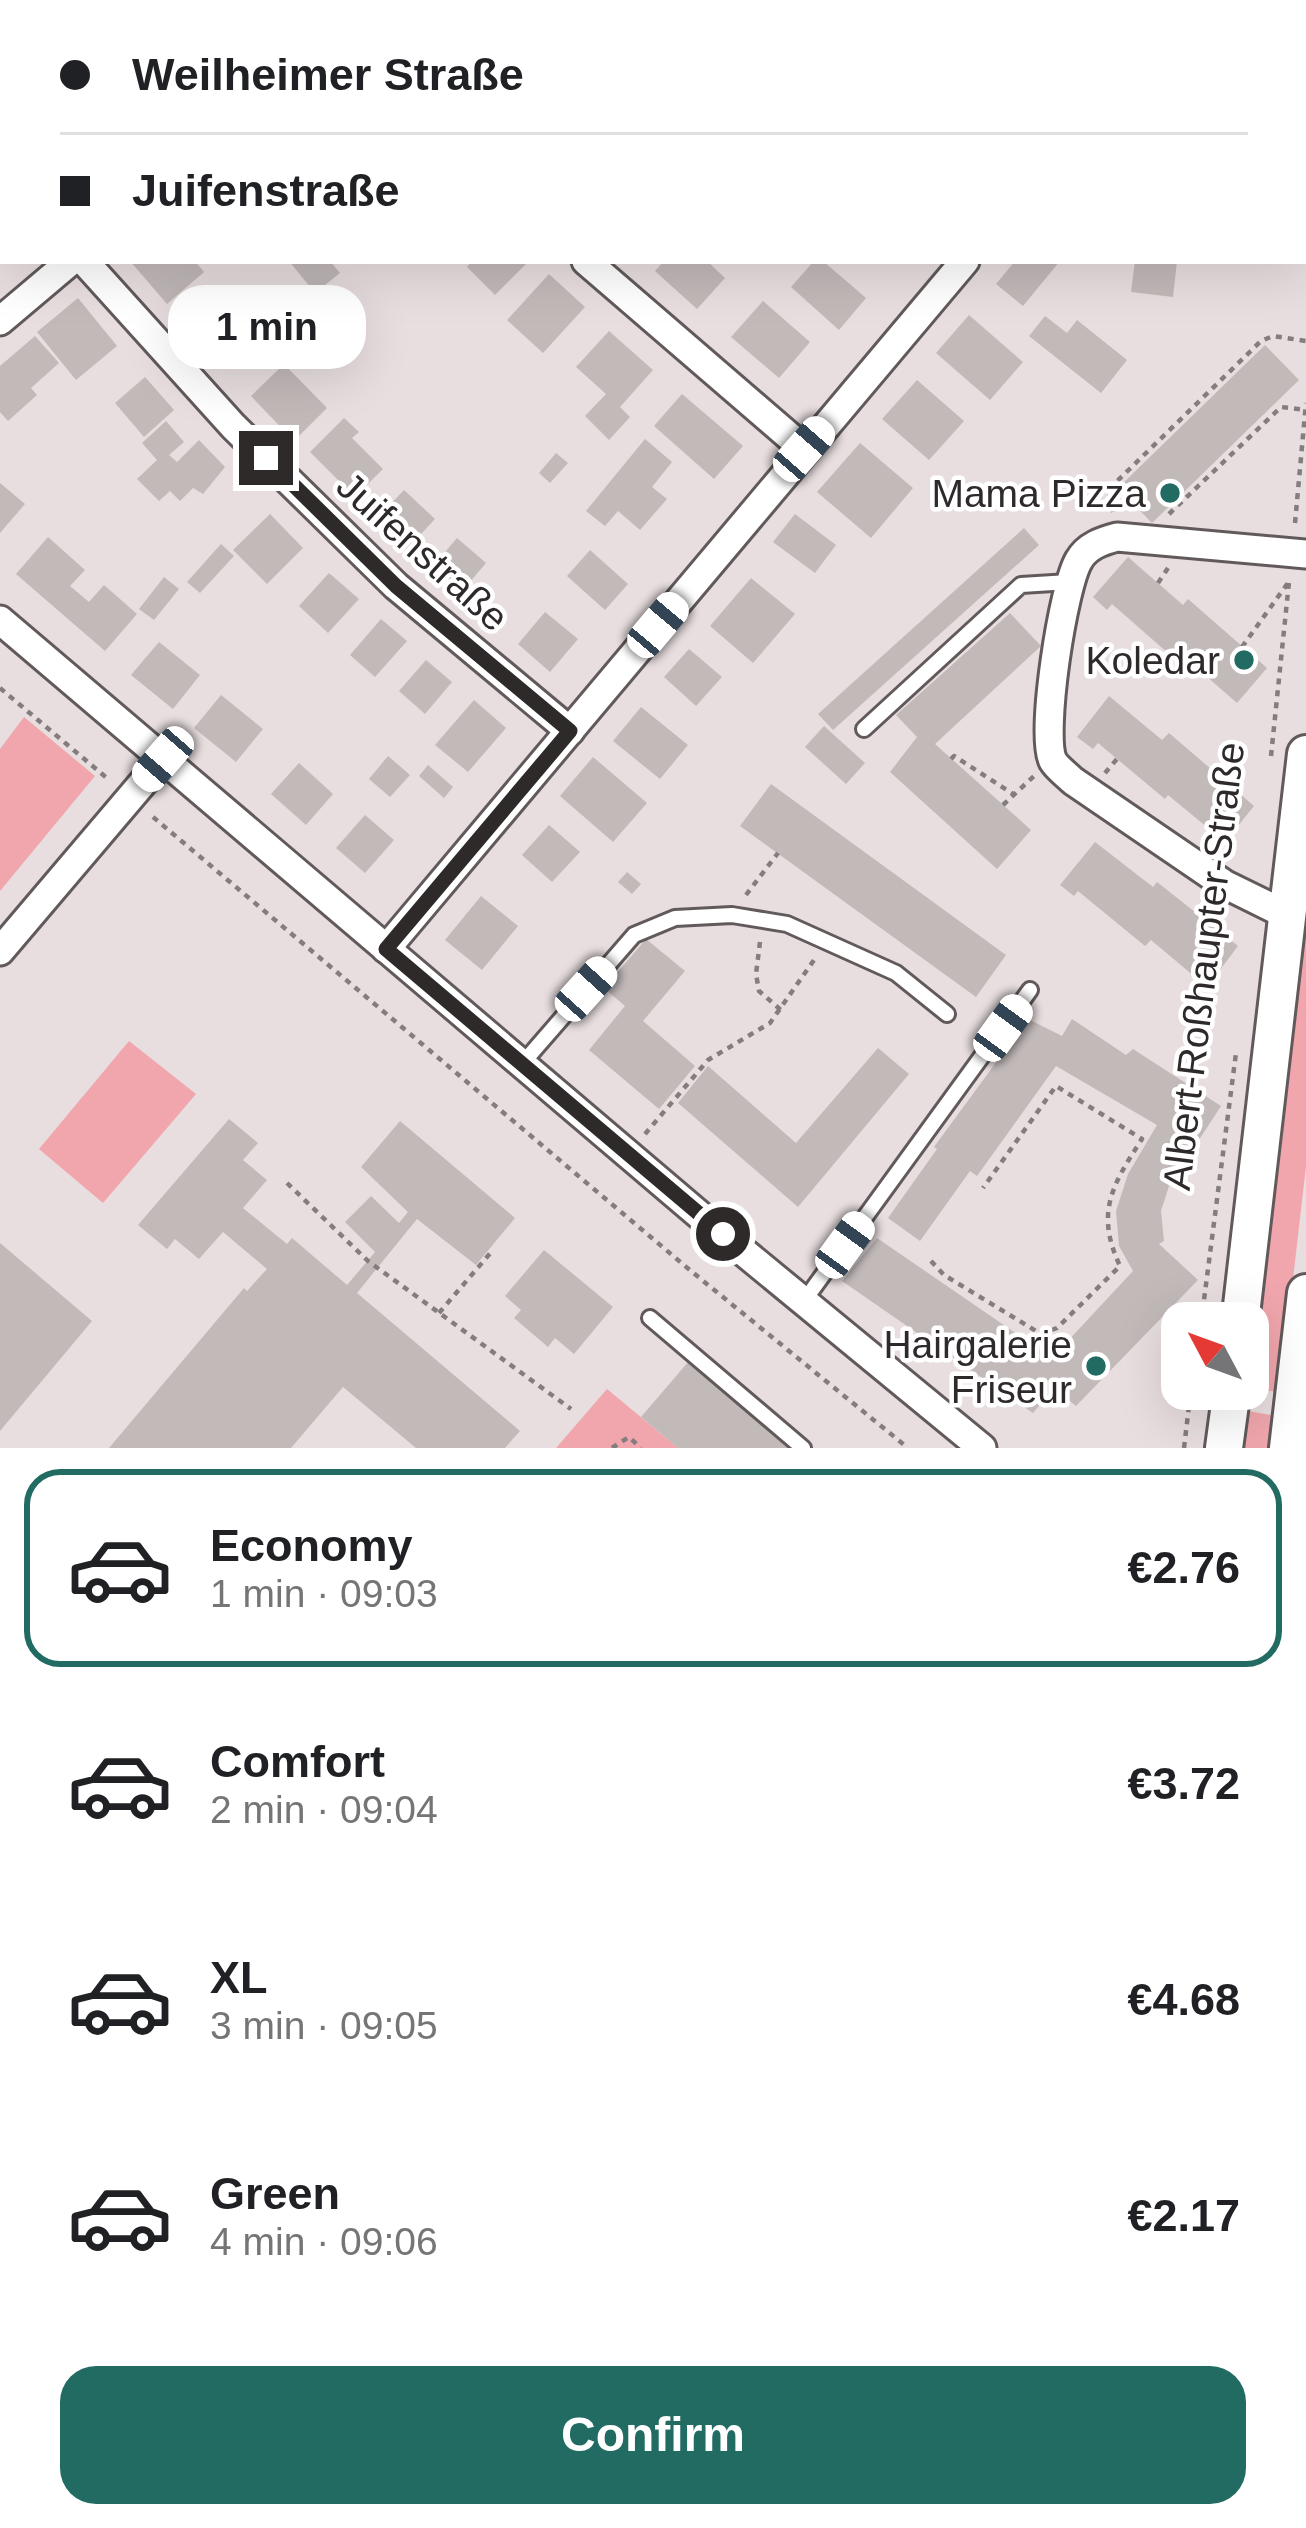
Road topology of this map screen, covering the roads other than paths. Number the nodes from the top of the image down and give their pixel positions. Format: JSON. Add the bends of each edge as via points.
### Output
{"nodes":[{"id":1,"x":67,"y":264,"type":"edge"},
{"id":2,"x":88,"y":264,"type":"edge"},
{"id":3,"x":589,"y":264,"type":"edge"},
{"id":4,"x":962,"y":264,"type":"edge"},
{"id":5,"x":0,"y":321,"type":"edge"},
{"id":6,"x":804,"y":449,"type":"junction"},
{"id":7,"x":1299,"y":553,"type":"edge"},
{"id":8,"x":1069,"y":582,"type":"junction"},
{"id":9,"x":0,"y":620,"type":"edge"},
{"id":10,"x":864,"y":729,"type":"dead end"},
{"id":11,"x":570,"y":731,"type":"junction"},
{"id":12,"x":1306,"y":754,"type":"edge"},
{"id":13,"x":163,"y":759,"type":"junction"},
{"id":14,"x":1287,"y":915,"type":"junction"},
{"id":15,"x":386,"y":949,"type":"junction"},
{"id":16,"x":0,"y":951,"type":"edge"},
{"id":17,"x":1030,"y":990,"type":"dead end"},
{"id":18,"x":947,"y":1014,"type":"dead end"},
{"id":19,"x":522,"y":1064,"type":"junction"},
{"id":20,"x":1306,"y":1293,"type":"edge"},
{"id":21,"x":804,"y":1301,"type":"junction"},
{"id":22,"x":1242,"y":1302,"type":"edge"},
{"id":23,"x":650,"y":1318,"type":"dead end"},
{"id":24,"x":1229,"y":1410,"type":"edge"},
{"id":25,"x":803,"y":1448,"type":"edge"},
{"id":26,"x":982,"y":1448,"type":"edge"},
{"id":27,"x":1224,"y":1448,"type":"edge"},
{"id":28,"x":1288,"y":1448,"type":"edge"}],
"edges":[{"from":1,"to":5,"type":"street"},
{"from":2,"to":11,"type":"street","name":"Juifenstraße","via":[[233,426],[396,586]]},
{"from":3,"to":6,"type":"street"},
{"from":4,"to":6,"type":"street"},
{"from":6,"to":11,"type":"street"},
{"from":7,"to":8,"type":"street","via":[[1098,542]]},
{"from":8,"to":10,"type":"lane","via":[[1022,585]]},
{"from":8,"to":14,"type":"street","via":[[1048,736],[1053,762],[1224,884]]},
{"from":9,"to":13,"type":"street"},
{"from":11,"to":15,"type":"street"},
{"from":12,"to":14,"type":"main road","name":"Albert-Roßhaupter-Straße"},
{"from":13,"to":15,"type":"street"},
{"from":13,"to":16,"type":"street"},
{"from":14,"to":22,"type":"main road","name":"Albert-Roßhaupter-Straße"},
{"from":15,"to":19,"type":"street"},
{"from":17,"to":21,"type":"lane"},
{"from":18,"to":19,"type":"lane","via":[[896,973],[787,924],[732,915],[675,918],[634,934]]},
{"from":19,"to":21,"type":"street"},
{"from":20,"to":28,"type":"main road"},
{"from":21,"to":26,"type":"street"},
{"from":23,"to":25,"type":"lane"},
{"from":24,"to":27,"type":"main road"}]}
